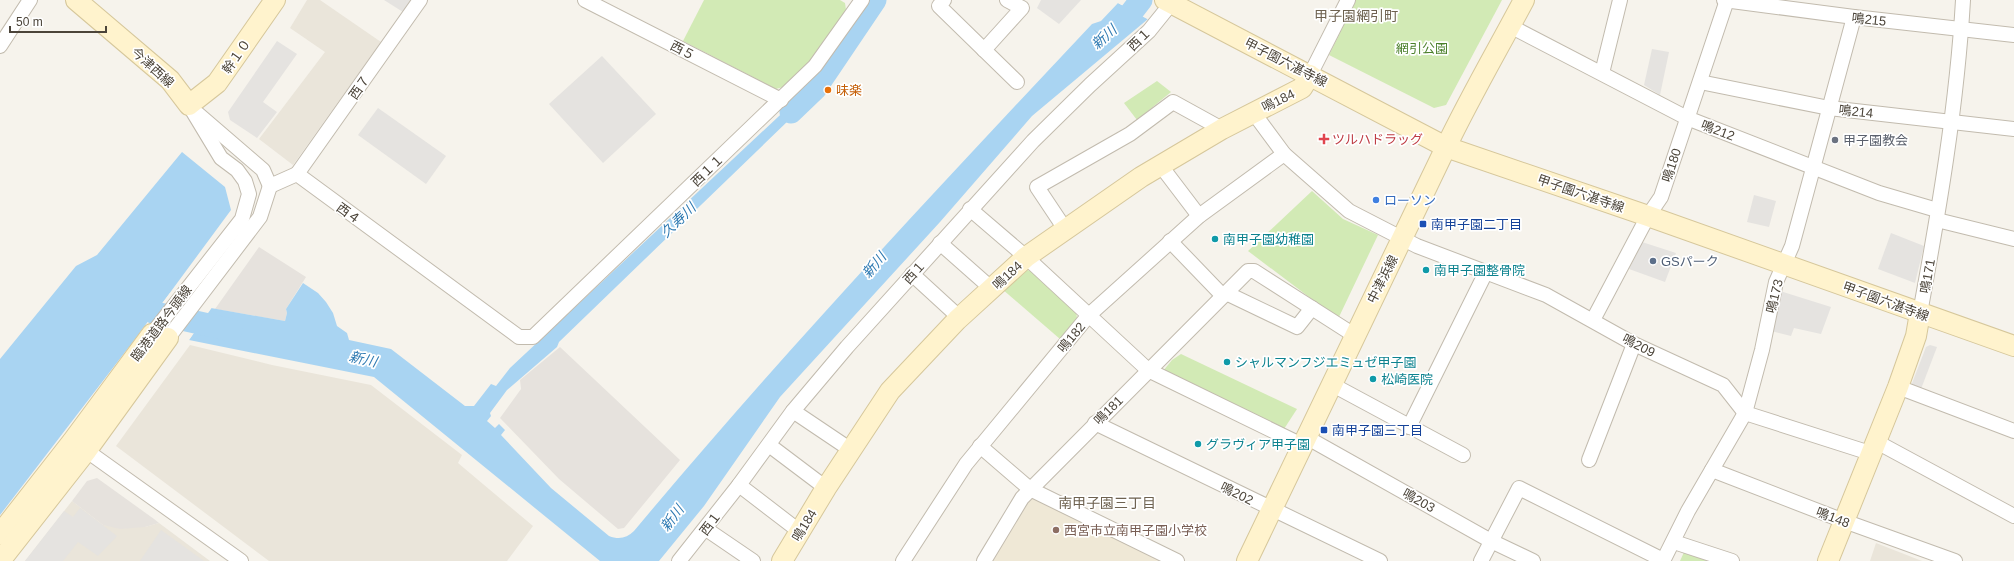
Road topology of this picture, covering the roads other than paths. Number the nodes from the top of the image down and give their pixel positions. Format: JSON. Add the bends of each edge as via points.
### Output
{"nodes":[{"id":1,"x":30,"y":0,"type":"edge"},
{"id":2,"x":76,"y":0,"type":"edge"},
{"id":3,"x":275,"y":0,"type":"edge"},
{"id":4,"x":420,"y":0,"type":"edge"},
{"id":5,"x":585,"y":0,"type":"edge"},
{"id":6,"x":944,"y":0,"type":"edge"},
{"id":7,"x":1007,"y":0,"type":"edge"},
{"id":8,"x":1348,"y":0,"type":"edge"},
{"id":9,"x":1524,"y":0,"type":"edge"},
{"id":10,"x":1620,"y":0,"type":"edge"},
{"id":11,"x":1726,"y":0,"type":"edge"},
{"id":12,"x":1963,"y":0,"type":"edge"},
{"id":13,"x":860,"y":1,"type":"edge"},
{"id":14,"x":1171,"y":1,"type":"edge"},
{"id":15,"x":1854,"y":17,"type":"junction"},
{"id":16,"x":1510,"y":26,"type":"junction"},
{"id":17,"x":1961,"y":29,"type":"junction"},
{"id":18,"x":2014,"y":35,"type":"edge"},
{"id":19,"x":0,"y":46,"type":"edge"},
{"id":20,"x":984,"y":50,"type":"junction"},
{"id":21,"x":1602,"y":73,"type":"junction"},
{"id":22,"x":1310,"y":75,"type":"junction"},
{"id":23,"x":1017,"y":82,"type":"dead end"},
{"id":24,"x":1700,"y":82,"type":"junction"},
{"id":25,"x":781,"y":100,"type":"junction"},
{"id":26,"x":189,"y":105,"type":"junction"},
{"id":27,"x":1829,"y":108,"type":"junction"},
{"id":28,"x":1253,"y":112,"type":"junction"},
{"id":29,"x":1687,"y":118,"type":"junction"},
{"id":30,"x":1951,"y":122,"type":"junction"},
{"id":31,"x":1222,"y":129,"type":"junction"},
{"id":32,"x":2014,"y":130,"type":"edge"},
{"id":33,"x":1446,"y":147,"type":"junction"},
{"id":34,"x":1284,"y":154,"type":"junction"},
{"id":35,"x":1161,"y":166,"type":"junction"},
{"id":36,"x":1812,"y":167,"type":"junction"},
{"id":37,"x":297,"y":174,"type":"junction"},
{"id":38,"x":270,"y":186,"type":"junction"},
{"id":39,"x":970,"y":209,"type":"junction"},
{"id":40,"x":1937,"y":215,"type":"junction"},
{"id":41,"x":1199,"y":216,"type":"junction"},
{"id":42,"x":1648,"y":216,"type":"junction"},
{"id":43,"x":1065,"y":229,"type":"junction"},
{"id":44,"x":1402,"y":239,"type":"junction"},
{"id":45,"x":2014,"y":239,"type":"edge"},
{"id":46,"x":1170,"y":240,"type":"junction"},
{"id":47,"x":940,"y":243,"type":"junction"},
{"id":48,"x":1026,"y":257,"type":"junction"},
{"id":49,"x":1783,"y":264,"type":"junction"},
{"id":50,"x":1486,"y":272,"type":"junction"},
{"id":51,"x":912,"y":274,"type":"junction"},
{"id":52,"x":992,"y":289,"type":"junction"},
{"id":53,"x":1224,"y":294,"type":"junction"},
{"id":54,"x":1312,"y":308,"type":"junction"},
{"id":55,"x":1920,"y":313,"type":"junction"},
{"id":56,"x":1089,"y":315,"type":"junction"},
{"id":57,"x":960,"y":318,"type":"junction"},
{"id":58,"x":1593,"y":320,"type":"junction"},
{"id":59,"x":1354,"y":335,"type":"junction"},
{"id":60,"x":160,"y":336,"type":"junction"},
{"id":61,"x":519,"y":338,"type":"joint"},
{"id":62,"x":1634,"y":344,"type":"junction"},
{"id":63,"x":2014,"y":346,"type":"edge"},
{"id":64,"x":1148,"y":370,"type":"junction"},
{"id":65,"x":1331,"y":384,"type":"junction"},
{"id":66,"x":1898,"y":387,"type":"junction"},
{"id":67,"x":793,"y":411,"type":"junction"},
{"id":68,"x":1745,"y":413,"type":"junction"},
{"id":69,"x":1095,"y":423,"type":"junction"},
{"id":70,"x":1409,"y":427,"type":"junction"},
{"id":71,"x":2014,"y":431,"type":"edge"},
{"id":72,"x":1304,"y":441,"type":"junction"},
{"id":73,"x":769,"y":445,"type":"junction"},
{"id":74,"x":80,"y":446,"type":"junction"},
{"id":75,"x":980,"y":446,"type":"junction"},
{"id":76,"x":1872,"y":447,"type":"junction"},
{"id":77,"x":851,"y":450,"type":"junction"},
{"id":78,"x":1463,"y":454,"type":"dead end"},
{"id":79,"x":1589,"y":460,"type":"dead end"},
{"id":80,"x":1712,"y":470,"type":"junction"},
{"id":81,"x":739,"y":485,"type":"junction"},
{"id":82,"x":826,"y":488,"type":"junction"},
{"id":83,"x":1030,"y":489,"type":"junction"},
{"id":84,"x":1272,"y":510,"type":"junction"},
{"id":85,"x":2014,"y":516,"type":"edge"},
{"id":86,"x":1844,"y":521,"type":"junction"},
{"id":87,"x":706,"y":529,"type":"junction"},
{"id":88,"x":799,"y":531,"type":"junction"},
{"id":89,"x":0,"y":534,"type":"edge"},
{"id":90,"x":1491,"y":541,"type":"junction"},
{"id":91,"x":1674,"y":542,"type":"junction"},
{"id":92,"x":0,"y":561,"type":"edge"},
{"id":93,"x":241,"y":561,"type":"edge"},
{"id":94,"x":679,"y":561,"type":"edge"},
{"id":95,"x":753,"y":561,"type":"edge"},
{"id":96,"x":782,"y":561,"type":"edge"},
{"id":97,"x":903,"y":561,"type":"edge"},
{"id":98,"x":984,"y":561,"type":"edge"},
{"id":99,"x":1178,"y":561,"type":"edge"},
{"id":100,"x":1247,"y":561,"type":"edge"},
{"id":101,"x":1380,"y":561,"type":"edge"},
{"id":102,"x":1481,"y":561,"type":"edge"},
{"id":103,"x":1533,"y":561,"type":"edge"},
{"id":104,"x":1663,"y":561,"type":"edge"},
{"id":105,"x":1732,"y":561,"type":"edge"},
{"id":106,"x":1828,"y":561,"type":"edge"},
{"id":107,"x":1955,"y":561,"type":"edge"}],
"edges":[{"from":1,"to":19,"type":"street"},
{"from":2,"to":26,"type":"street","name":"今津西線","via":[[170,80]]},
{"from":3,"to":26,"type":"street","name":"幹１０","via":[[217,83]]},
{"from":4,"to":37,"type":"street","name":"西７"},
{"from":5,"to":25,"type":"street","name":"西５"},
{"from":6,"to":20,"type":"street","via":[[939,6]]},
{"from":7,"to":20,"type":"street","via":[[1022,8]]},
{"from":8,"to":22,"type":"street"},
{"from":9,"to":16,"type":"street","name":"中津浜線"},
{"from":10,"to":21,"type":"street"},
{"from":11,"to":15,"type":"street","name":"鳴215"},
{"from":11,"to":24,"type":"street","name":"鳴180"},
{"from":12,"to":17,"type":"street","name":"鳴171"},
{"from":13,"to":25,"type":"street","name":"西１１","via":[[815,66]]},
{"from":14,"to":22,"type":"street","name":"甲子園六湛寺線"},
{"from":14,"to":39,"type":"street","name":"西１","via":[[1149,31],[1090,85]]},
{"from":15,"to":17,"type":"street","name":"鳴215"},
{"from":15,"to":27,"type":"street","name":"鳴173"},
{"from":16,"to":21,"type":"street","name":"鳴212"},
{"from":16,"to":33,"type":"street","name":"中津浜線"},
{"from":17,"to":18,"type":"street","name":"鳴215"},
{"from":17,"to":30,"type":"street","name":"鳴171"},
{"from":20,"to":23,"type":"street"},
{"from":21,"to":29,"type":"street","name":"鳴212"},
{"from":22,"to":28,"type":"street","name":"鳴184","via":[[1302,88]]},
{"from":22,"to":33,"type":"street","name":"甲子園六湛寺線"},
{"from":24,"to":27,"type":"street","name":"鳴214"},
{"from":24,"to":29,"type":"street","name":"鳴180"},
{"from":25,"to":61,"type":"street","name":"西１１","via":[[533,337]]},
{"from":26,"to":38,"type":"street","via":[[263,170]]},
{"from":26,"to":60,"type":"street","name":"臨港道路今頭線","via":[[221,158],[237,170],[245,181],[249,194],[242,219],[181,296]]},
{"from":27,"to":30,"type":"street","name":"鳴214"},
{"from":27,"to":36,"type":"street","name":"鳴173"},
{"from":28,"to":31,"type":"street","name":"鳴184"},
{"from":28,"to":34,"type":"street","name":"鳴209"},
{"from":29,"to":36,"type":"street","name":"鳴212"},
{"from":29,"to":42,"type":"street","name":"鳴180","via":[[1661,197]]},
{"from":30,"to":32,"type":"street","name":"鳴214"},
{"from":30,"to":40,"type":"street","name":"鳴171"},
{"from":31,"to":35,"type":"street","name":"鳴184"},
{"from":31,"to":43,"type":"street","via":[[1173,102],[1130,134],[1037,187]]},
{"from":33,"to":42,"type":"street","name":"甲子園六湛寺線"},
{"from":33,"to":44,"type":"street","name":"中津浜線"},
{"from":34,"to":41,"type":"street","name":"鳴182"},
{"from":34,"to":44,"type":"street","name":"鳴209","via":[[1349,211]]},
{"from":35,"to":41,"type":"street"},
{"from":35,"to":43,"type":"street","name":"鳴184"},
{"from":36,"to":40,"type":"street","name":"鳴212"},
{"from":36,"to":49,"type":"street","name":"鳴173","via":[[1792,246]]},
{"from":37,"to":38,"type":"street"},
{"from":37,"to":61,"type":"street","name":"西４"},
{"from":38,"to":60,"type":"street","name":"臨港道路今頭線","via":[[260,217],[196,300]]},
{"from":39,"to":47,"type":"street","name":"西１"},
{"from":39,"to":48,"type":"street","name":"鳴203"},
{"from":40,"to":45,"type":"street","name":"鳴212"},
{"from":40,"to":55,"type":"street","name":"鳴171"},
{"from":41,"to":46,"type":"street","name":"鳴182"},
{"from":42,"to":49,"type":"street","name":"甲子園六湛寺線"},
{"from":42,"to":58,"type":"street","name":"鳴180"},
{"from":43,"to":48,"type":"street","name":"鳴184"},
{"from":44,"to":50,"type":"street","name":"鳴209"},
{"from":44,"to":59,"type":"street","name":"中津浜線"},
{"from":46,"to":53,"type":"street"},
{"from":46,"to":56,"type":"street","name":"鳴182"},
{"from":47,"to":51,"type":"street","name":"西１"},
{"from":47,"to":52,"type":"street"},
{"from":48,"to":52,"type":"street","name":"鳴184"},
{"from":48,"to":56,"type":"street","name":"鳴203"},
{"from":49,"to":55,"type":"street","name":"甲子園六湛寺線"},
{"from":49,"to":68,"type":"street","name":"鳴173","via":[[1776,282],[1762,350]]},
{"from":50,"to":58,"type":"street","name":"鳴209","via":[[1546,294]]},
{"from":50,"to":70,"type":"street"},
{"from":51,"to":57,"type":"street"},
{"from":51,"to":67,"type":"street","name":"西１"},
{"from":52,"to":57,"type":"street","name":"鳴184"},
{"from":53,"to":54,"type":"street","via":[[1297,327]]},
{"from":53,"to":54,"type":"street","name":"鳴181","via":[[1248,271],[1254,271]]},
{"from":53,"to":64,"type":"street","name":"鳴181"},
{"from":54,"to":59,"type":"street"},
{"from":55,"to":63,"type":"street","name":"甲子園六湛寺線"},
{"from":55,"to":66,"type":"street","name":"鳴171","via":[[1916,336]]},
{"from":56,"to":64,"type":"street","name":"鳴203"},
{"from":56,"to":75,"type":"street","name":"鳴182"},
{"from":57,"to":77,"type":"street","name":"鳴184","via":[[890,392]]},
{"from":58,"to":62,"type":"street","name":"鳴209"},
{"from":59,"to":65,"type":"street","name":"中津浜線"},
{"from":60,"to":74,"type":"street","name":"臨港道路今頭線"},
{"from":62,"to":68,"type":"street","name":"鳴209","via":[[1723,385]]},
{"from":62,"to":79,"type":"street"},
{"from":64,"to":69,"type":"street","name":"鳴181"},
{"from":64,"to":72,"type":"street","name":"鳴203"},
{"from":65,"to":70,"type":"street"},
{"from":65,"to":72,"type":"street","name":"中津浜線"},
{"from":66,"to":71,"type":"street"},
{"from":66,"to":76,"type":"street","name":"鳴171"},
{"from":67,"to":73,"type":"street","name":"西１"},
{"from":67,"to":77,"type":"street"},
{"from":68,"to":76,"type":"street"},
{"from":68,"to":80,"type":"street","name":"鳴173"},
{"from":69,"to":83,"type":"street","name":"鳴181"},
{"from":69,"to":84,"type":"street","name":"鳴202"},
{"from":70,"to":78,"type":"street"},
{"from":72,"to":84,"type":"street","name":"中津浜線"},
{"from":72,"to":90,"type":"street","name":"鳴203"},
{"from":73,"to":81,"type":"street","name":"西１"},
{"from":73,"to":82,"type":"street"},
{"from":74,"to":89,"type":"street","name":"臨港道路今頭線"},
{"from":74,"to":92,"type":"street","name":"臨港道路今頭線"},
{"from":74,"to":93,"type":"street"},
{"from":75,"to":83,"type":"street"},
{"from":75,"to":97,"type":"street","name":"鳴182"},
{"from":76,"to":85,"type":"street"},
{"from":76,"to":86,"type":"street","name":"鳴171"},
{"from":77,"to":82,"type":"street","name":"鳴184"},
{"from":80,"to":86,"type":"street","name":"鳴148"},
{"from":80,"to":91,"type":"street","name":"鳴173","via":[[1688,511]]},
{"from":81,"to":87,"type":"street","name":"西１"},
{"from":81,"to":88,"type":"street"},
{"from":82,"to":88,"type":"street","name":"鳴184"},
{"from":83,"to":98,"type":"street","name":"鳴181"},
{"from":83,"to":99,"type":"street"},
{"from":84,"to":100,"type":"street","name":"中津浜線"},
{"from":84,"to":101,"type":"street","name":"鳴202"},
{"from":86,"to":106,"type":"street","name":"鳴171"},
{"from":86,"to":107,"type":"street","name":"鳴148"},
{"from":87,"to":94,"type":"street","name":"西１"},
{"from":87,"to":95,"type":"street"},
{"from":88,"to":96,"type":"street","name":"鳴184"},
{"from":90,"to":102,"type":"street"},
{"from":90,"to":103,"type":"street","name":"鳴203"},
{"from":90,"to":104,"type":"street","via":[[1519,488]]},
{"from":91,"to":104,"type":"street","name":"鳴173"},
{"from":91,"to":105,"type":"street"}]}
